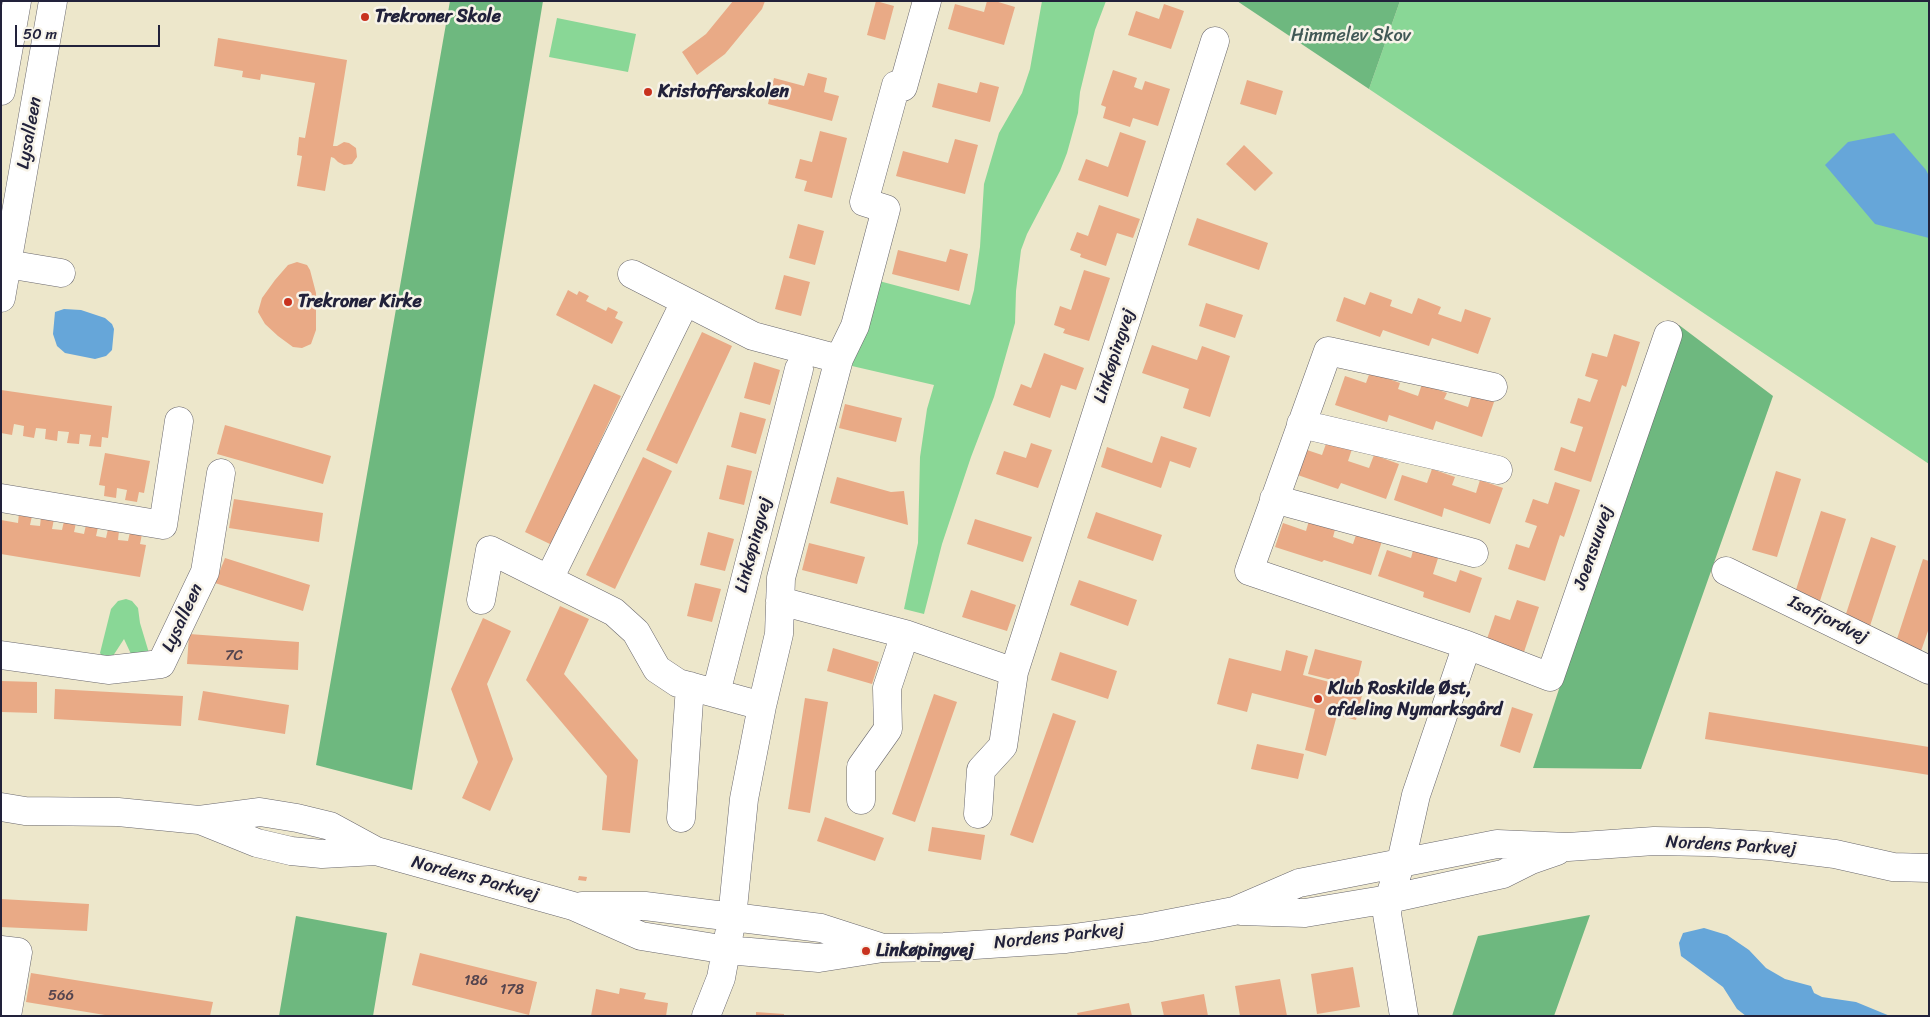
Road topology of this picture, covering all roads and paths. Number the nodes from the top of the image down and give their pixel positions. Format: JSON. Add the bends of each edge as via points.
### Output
{"nodes":[{"id":1,"x":17,"y":1,"type":"edge"},
{"id":2,"x":53,"y":1,"type":"edge"},
{"id":3,"x":927,"y":1,"type":"edge"},
{"id":4,"x":1215,"y":41,"type":"dead end"},
{"id":5,"x":1,"y":91,"type":"edge"},
{"id":6,"x":4,"y":264,"type":"edge"},
{"id":7,"x":61,"y":273,"type":"dead end"},
{"id":8,"x":632,"y":274,"type":"dead end"},
{"id":9,"x":1,"y":298,"type":"edge"},
{"id":10,"x":685,"y":302,"type":"junction"},
{"id":11,"x":1668,"y":335,"type":"dead end"},
{"id":12,"x":839,"y":359,"type":"junction"},
{"id":13,"x":799,"y":368,"type":"dead end"},
{"id":14,"x":1494,"y":387,"type":"dead end"},
{"id":15,"x":180,"y":421,"type":"dead end"},
{"id":16,"x":1300,"y":424,"type":"junction"},
{"id":17,"x":1498,"y":470,"type":"dead end"},
{"id":18,"x":220,"y":473,"type":"dead end"},
{"id":19,"x":1,"y":498,"type":"edge"},
{"id":20,"x":1274,"y":498,"type":"junction"},
{"id":21,"x":1474,"y":553,"type":"dead end"},
{"id":22,"x":1726,"y":571,"type":"dead end"},
{"id":23,"x":549,"y":579,"type":"junction"},
{"id":24,"x":481,"y":600,"type":"dead end"},
{"id":25,"x":780,"y":601,"type":"junction"},
{"id":26,"x":905,"y":634,"type":"junction"},
{"id":27,"x":1467,"y":646,"type":"junction"},
{"id":28,"x":1,"y":656,"type":"edge"},
{"id":29,"x":1929,"y":670,"type":"edge"},
{"id":30,"x":1014,"y":672,"type":"junction"},
{"id":31,"x":703,"y":690,"type":"junction"},
{"id":32,"x":762,"y":706,"type":"junction"},
{"id":33,"x":861,"y":800,"type":"dead end"},
{"id":34,"x":9,"y":812,"type":"edge"},
{"id":35,"x":978,"y":814,"type":"dead end"},
{"id":36,"x":681,"y":818,"type":"dead end"},
{"id":37,"x":1568,"y":847,"type":"junction"},
{"id":38,"x":1401,"y":862,"type":"junction"},
{"id":39,"x":1893,"y":867,"type":"junction"},
{"id":40,"x":1929,"y":868,"type":"edge"},
{"id":41,"x":1929,"y":887,"type":"edge"},
{"id":42,"x":1389,"y":898,"type":"junction"},
{"id":43,"x":573,"y":906,"type":"junction"},
{"id":44,"x":1234,"y":911,"type":"junction"},
{"id":45,"x":732,"y":918,"type":"junction"},
{"id":46,"x":883,"y":948,"type":"junction"},
{"id":47,"x":1,"y":950,"type":"edge"},
{"id":48,"x":727,"y":950,"type":"junction"},
{"id":49,"x":7,"y":1016,"type":"edge"},
{"id":50,"x":706,"y":1016,"type":"edge"},
{"id":51,"x":1404,"y":1016,"type":"edge"}],
"edges":[{"from":1,"to":5,"type":"street","name":"Lysalleen"},
{"from":2,"to":6,"type":"street","name":"Lysalleen"},
{"from":3,"to":12,"type":"street","name":"Linkøpingvej","via":[[903,87],[896,85],[864,202],[886,209],[855,326]]},
{"from":4,"to":30,"type":"street","name":"Linkøpingvej"},
{"from":6,"to":7,"type":"street"},
{"from":6,"to":9,"type":"street","name":"Lysalleen"},
{"from":8,"to":10,"type":"street"},
{"from":10,"to":12,"type":"street","via":[[753,336]]},
{"from":10,"to":23,"type":"street"},
{"from":11,"to":27,"type":"street","name":"Joensuuvej","via":[[1550,677]]},
{"from":12,"to":25,"type":"street","name":"Linkøpingvej","via":[[781,578]]},
{"from":13,"to":31,"type":"street","name":"Linkøpingvej"},
{"from":14,"to":16,"type":"street","name":"Joensuuvej","via":[[1328,351]]},
{"from":15,"to":19,"type":"street","via":[[164,525]]},
{"from":16,"to":17,"type":"street"},
{"from":16,"to":20,"type":"street","name":"Joensuuvej"},
{"from":18,"to":28,"type":"street","name":"Lysalleen","via":[[205,572],[161,664],[108,670]]},
{"from":20,"to":21,"type":"street"},
{"from":20,"to":27,"type":"street","name":"Joensuuvej","via":[[1249,571]]},
{"from":22,"to":29,"type":"street","name":"Isafjordvej"},
{"from":23,"to":24,"type":"street","via":[[490,550]]},
{"from":23,"to":31,"type":"street","via":[[614,612],[636,632],[657,669],[678,683]]},
{"from":25,"to":26,"type":"street"},
{"from":25,"to":32,"type":"street","name":"Linkøpingvej","via":[[779,634]]},
{"from":26,"to":30,"type":"street"},
{"from":26,"to":33,"type":"street","via":[[887,688],[888,728],[860,767]]},
{"from":27,"to":38,"type":"street","via":[[1416,795]]},
{"from":30,"to":35,"type":"street","name":"Linkøpingvej","via":[[1003,746],[981,770]]},
{"from":31,"to":32,"type":"street"},
{"from":31,"to":36,"type":"street","name":"Linkøpingvej"},
{"from":32,"to":45,"type":"street","name":"Linkøpingvej","via":[[744,799]]},
{"from":34,"to":43,"type":"street","name":"Nordens Parkvej","via":[[118,812],[199,820],[257,843],[291,851],[322,854],[376,851]]},
{"from":37,"to":38,"type":"street","name":"Nordens Parkvej","via":[[1497,844]]},
{"from":37,"to":39,"type":"street","name":"Nordens Parkvej","via":[[1654,842],[1744,844],[1835,854]]},
{"from":37,"to":42,"type":"street","name":"Nordens Parkvej","via":[[1502,874]]},
{"from":38,"to":42,"type":"street"},
{"from":38,"to":44,"type":"street","name":"Nordens Parkvej","via":[[1299,883]]},
{"from":39,"to":40,"type":"street","name":"Nordens Parkvej"},
{"from":39,"to":41,"type":"street","name":"Nordens Parkvej"},
{"from":42,"to":44,"type":"street","name":"Nordens Parkvej","via":[[1305,913]]},
{"from":42,"to":51,"type":"street","via":[[1387,914]]},
{"from":43,"to":45,"type":"street","name":"Nordens Parkvej","via":[[645,906]]},
{"from":43,"to":48,"type":"street","name":"Nordens Parkvej","via":[[642,936]]},
{"from":44,"to":46,"type":"street","name":"Nordens Parkvej","via":[[1066,939]]},
{"from":45,"to":46,"type":"street","name":"Nordens Parkvej","via":[[821,928]]},
{"from":45,"to":48,"type":"street","name":"Linkøpingvej"},
{"from":46,"to":48,"type":"street","name":"Nordens Parkvej","via":[[819,958]]},
{"from":47,"to":49,"type":"street","via":[[18,952]]},
{"from":48,"to":50,"type":"street","name":"Linkøpingvej","via":[[721,978]]}]}
